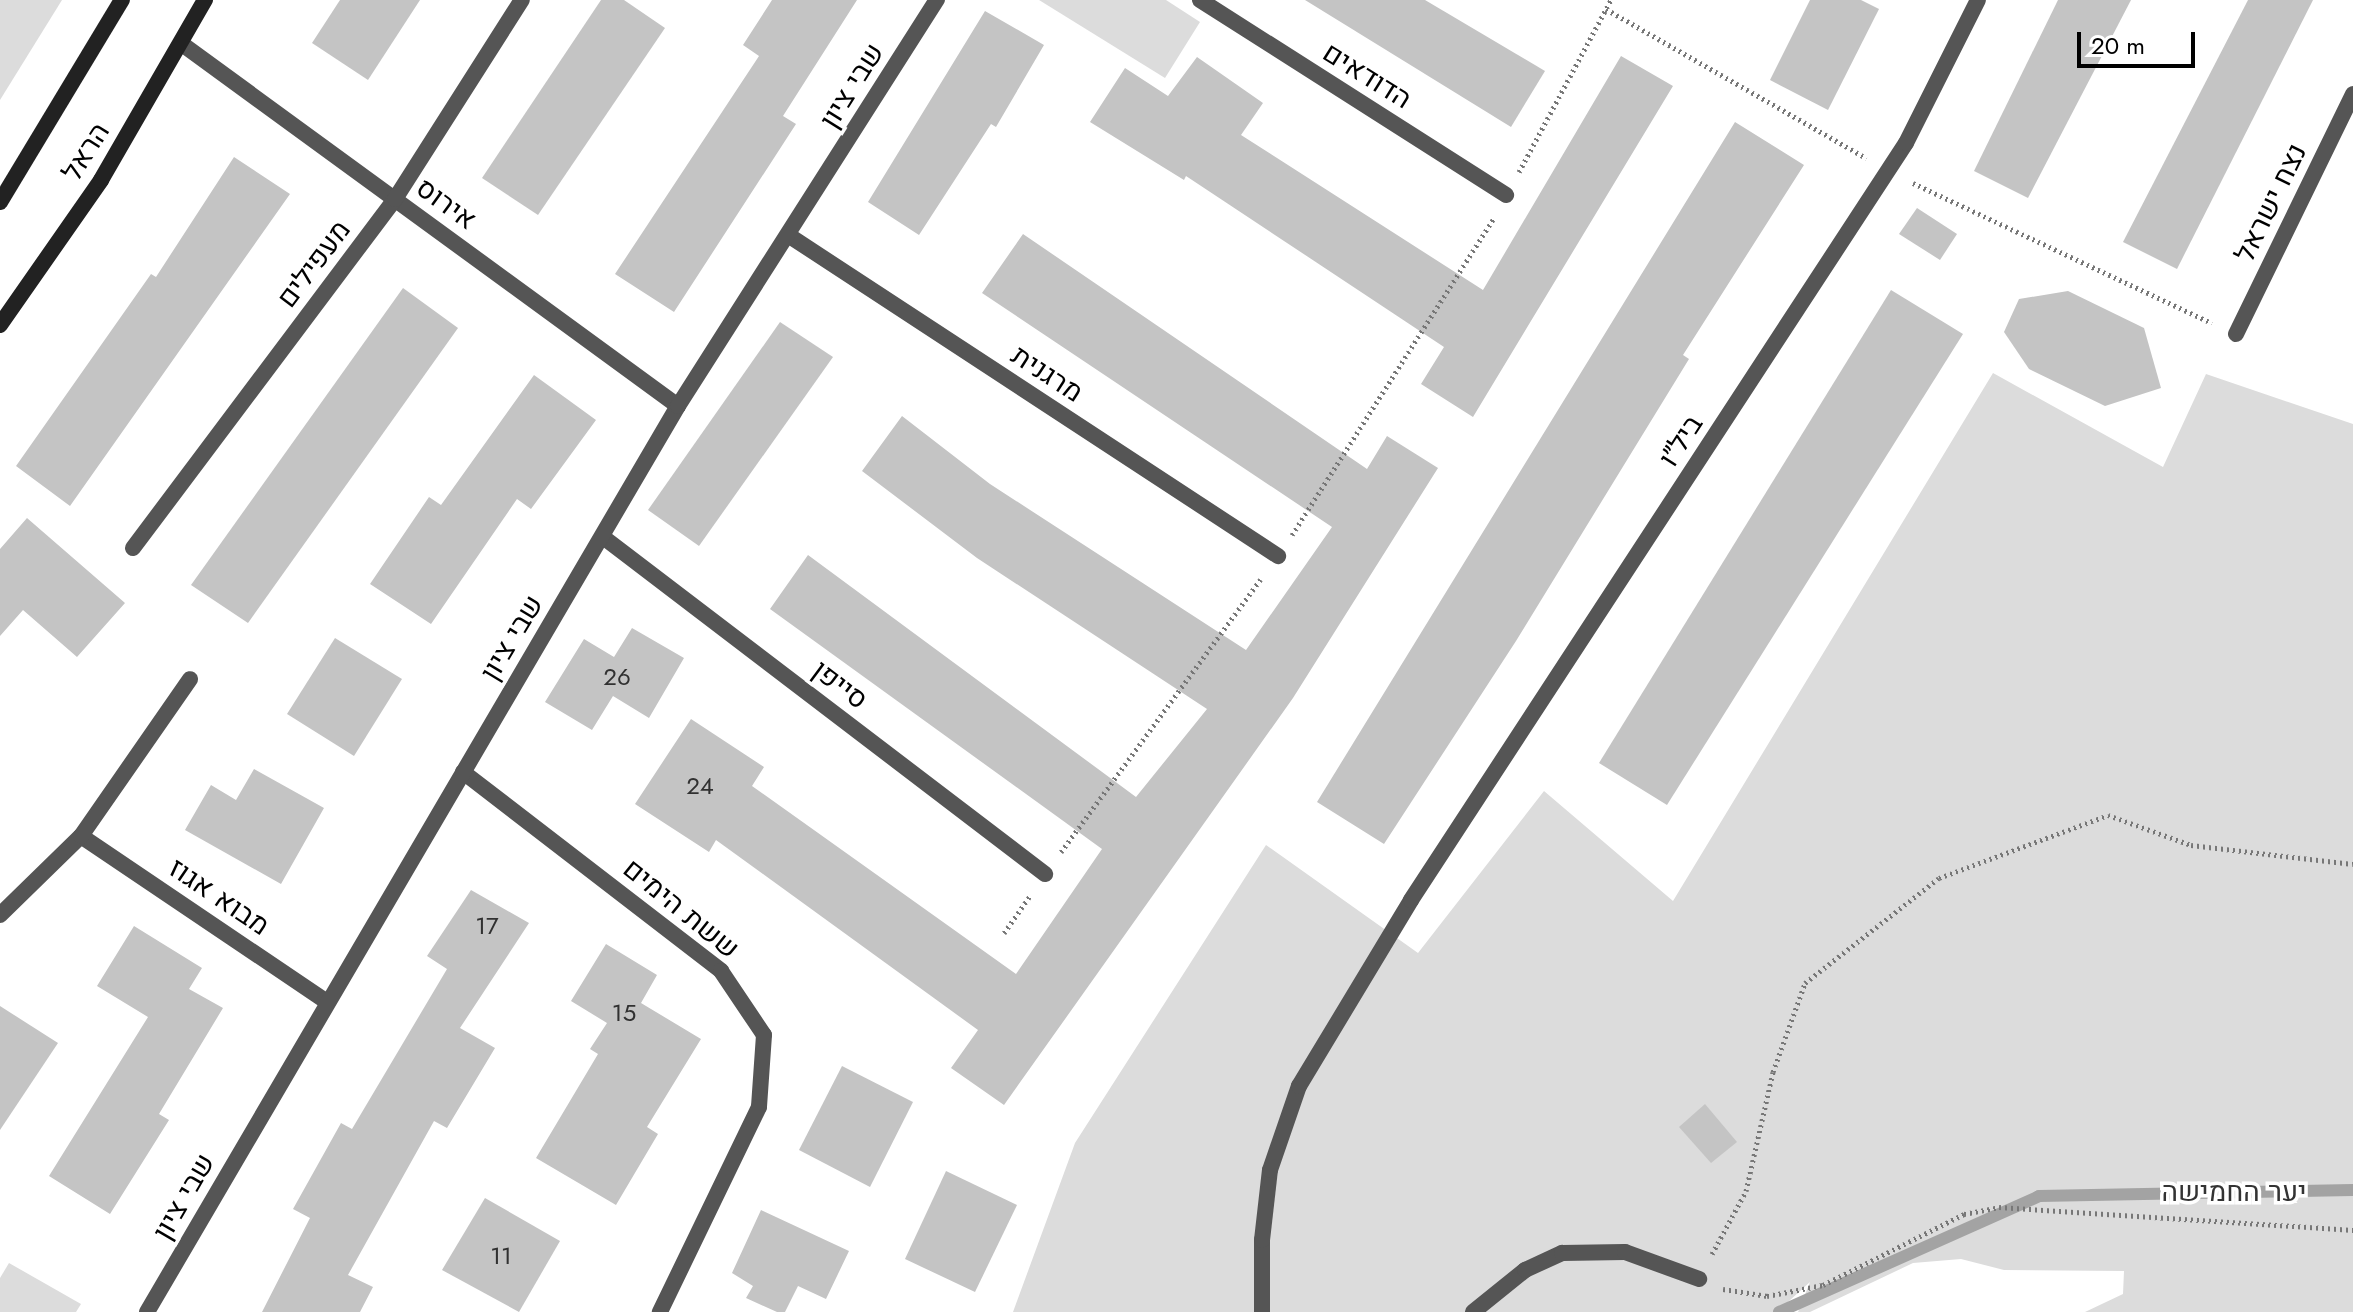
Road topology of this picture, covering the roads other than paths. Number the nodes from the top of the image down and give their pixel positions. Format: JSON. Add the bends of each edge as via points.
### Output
{"nodes":[{"id":1,"x":122,"y":0,"type":"edge"},
{"id":2,"x":205,"y":0,"type":"edge"},
{"id":3,"x":522,"y":0,"type":"edge"},
{"id":4,"x":937,"y":0,"type":"edge"},
{"id":5,"x":1200,"y":0,"type":"edge"},
{"id":6,"x":1978,"y":0,"type":"edge"},
{"id":7,"x":182,"y":44,"type":"junction"},
{"id":8,"x":2353,"y":94,"type":"edge"},
{"id":9,"x":1506,"y":195,"type":"road end"},
{"id":10,"x":395,"y":199,"type":"junction"},
{"id":11,"x":0,"y":202,"type":"edge"},
{"id":12,"x":788,"y":235,"type":"junction"},
{"id":13,"x":0,"y":325,"type":"edge"},
{"id":14,"x":2236,"y":334,"type":"dead end"},
{"id":15,"x":678,"y":406,"type":"junction"},
{"id":16,"x":603,"y":537,"type":"junction"},
{"id":17,"x":133,"y":548,"type":"dead end"},
{"id":18,"x":1278,"y":556,"type":"road end"},
{"id":19,"x":190,"y":679,"type":"dead end"},
{"id":20,"x":463,"y":772,"type":"junction"},
{"id":21,"x":81,"y":836,"type":"junction"},
{"id":22,"x":1045,"y":874,"type":"road end"},
{"id":23,"x":0,"y":915,"type":"edge"},
{"id":24,"x":327,"y":1002,"type":"junction"},
{"id":25,"x":1699,"y":1279,"type":"road end"},
{"id":26,"x":147,"y":1312,"type":"edge"},
{"id":27,"x":660,"y":1312,"type":"edge"},
{"id":28,"x":1262,"y":1312,"type":"edge"},
{"id":29,"x":1473,"y":1312,"type":"edge"}],
"edges":[{"from":1,"to":11,"type":"main road","name":"הראל"},
{"from":2,"to":7,"type":"main road","name":"הראל"},
{"from":3,"to":10,"type":"street","name":"מעפילים"},
{"from":4,"to":12,"type":"street","name":"שבי ציון"},
{"from":5,"to":9,"type":"street","name":"הדודאים"},
{"from":6,"to":28,"type":"street","name":"ביל״ו","via":[[1906,143],[1411,900],[1299,1086],[1270,1170],[1262,1240]]},
{"from":7,"to":10,"type":"street","name":"אירוס"},
{"from":7,"to":13,"type":"main road","name":"הראל","via":[[101,180]]},
{"from":8,"to":14,"type":"street","name":"נצח ישראל"},
{"from":10,"to":15,"type":"street","name":"אירוס"},
{"from":10,"to":17,"type":"street","name":"מעפילים"},
{"from":12,"to":15,"type":"street","name":"שבי ציון"},
{"from":12,"to":18,"type":"street","name":"מרגנית"},
{"from":15,"to":16,"type":"street","name":"שבי ציון"},
{"from":16,"to":20,"type":"street","name":"שבי ציון"},
{"from":16,"to":22,"type":"street","name":"סייפן"},
{"from":19,"to":21,"type":"street"},
{"from":20,"to":24,"type":"street","name":"שבי ציון"},
{"from":20,"to":27,"type":"street","name":"ששת הימים","via":[[721,971],[764,1035],[759,1107]]},
{"from":21,"to":23,"type":"street"},
{"from":21,"to":24,"type":"street","name":"מבוא אגוז"},
{"from":24,"to":26,"type":"street","name":"שבי ציון"},
{"from":25,"to":29,"type":"street","via":[[1625,1252],[1562,1253],[1525,1270]]}]}
